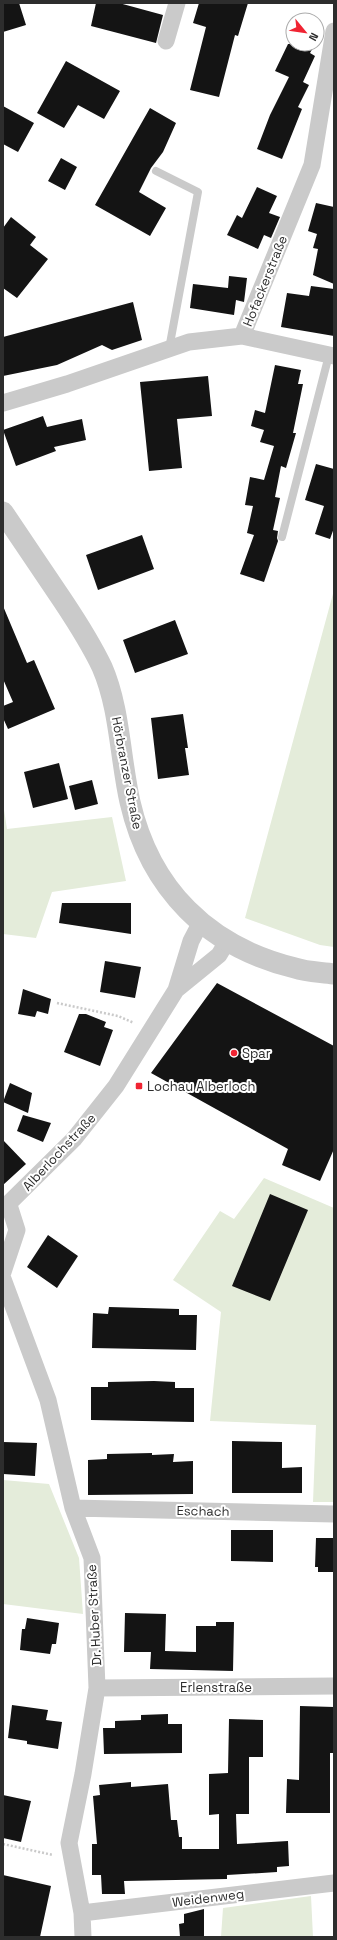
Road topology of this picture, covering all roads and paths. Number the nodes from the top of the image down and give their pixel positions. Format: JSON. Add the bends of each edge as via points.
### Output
{"nodes":[{"id":1,"x":177,"y":3,"type":"edge"},
{"id":2,"x":334,"y":31,"type":"edge"},
{"id":3,"x":166,"y":41,"type":"dead end"},
{"id":4,"x":156,"y":172,"type":"dead end"},
{"id":5,"x":242,"y":336,"type":"junction"},
{"id":6,"x":168,"y":349,"type":"junction"},
{"id":7,"x":332,"y":356,"type":"edge"},
{"id":8,"x":3,"y":403,"type":"edge"},
{"id":9,"x":3,"y":512,"type":"edge"},
{"id":10,"x":282,"y":537,"type":"dead end"},
{"id":11,"x":201,"y":922,"type":"junction"},
{"id":12,"x":228,"y":940,"type":"junction"},
{"id":13,"x":334,"y":974,"type":"edge"},
{"id":14,"x":176,"y":990,"type":"junction"},
{"id":15,"x":57,"y":1003,"type":"dead end"},
{"id":16,"x":151,"y":1029,"type":"junction"},
{"id":17,"x":6,"y":1207,"type":"edge"},
{"id":18,"x":3,"y":1272,"type":"edge"},
{"id":19,"x":3,"y":1279,"type":"edge"},
{"id":20,"x":73,"y":1508,"type":"junction"},
{"id":21,"x":334,"y":1514,"type":"edge"},
{"id":22,"x":334,"y":1686,"type":"edge"},
{"id":23,"x":97,"y":1688,"type":"junction"},
{"id":24,"x":3,"y":1844,"type":"edge"},
{"id":25,"x":71,"y":1857,"type":"junction"},
{"id":26,"x":334,"y":1883,"type":"edge"},
{"id":27,"x":82,"y":1913,"type":"junction"},
{"id":28,"x":83,"y":1937,"type":"edge"}],
"edges":[{"from":1,"to":3,"type":"street"},
{"from":2,"to":5,"type":"street","name":"Hofackerstraße","via":[[312,165]]},
{"from":4,"to":6,"type":"lane","via":[[198,192]]},
{"from":5,"to":6,"type":"street","name":"Hofackerstraße","via":[[189,342]]},
{"from":5,"to":7,"type":"street"},
{"from":6,"to":8,"type":"street","name":"Hofackerstraße"},
{"from":7,"to":10,"type":"lane"},
{"from":9,"to":11,"type":"street","name":"Hörbranzer Straße","via":[[82,631],[102,668],[114,708],[130,801],[139,835],[150,860],[165,884],[179,902]]},
{"from":11,"to":12,"type":"street","name":"Hörbranzer Straße"},
{"from":11,"to":14,"type":"street","name":"Alberlochstraße","via":[[191,941]]},
{"from":12,"to":13,"type":"street","name":"Hörbranzer Straße","via":[[240,948],[288,966]]},
{"from":12,"to":14,"type":"street","name":"Alberlochstraße","via":[[219,955]]},
{"from":14,"to":16,"type":"street","name":"Alberlochstraße"},
{"from":15,"to":16,"type":"path","via":[[118,1016]]},
{"from":16,"to":17,"type":"street","name":"Alberlochstraße","via":[[116,1086],[74,1139]]},
{"from":17,"to":18,"type":"street","via":[[17,1230]]},
{"from":19,"to":20,"type":"street","name":"Dr. Huber Straße","via":[[48,1400]]},
{"from":20,"to":21,"type":"street","name":"Eschach"},
{"from":20,"to":23,"type":"street","name":"Dr. Huber Straße","via":[[92,1558]]},
{"from":22,"to":23,"type":"street","name":"Erlenstraße"},
{"from":23,"to":25,"type":"street","name":"Dr. Huber Straße","via":[[69,1843]]},
{"from":24,"to":25,"type":"path"},
{"from":25,"to":27,"type":"street","name":"Dr. Huber Straße"},
{"from":26,"to":27,"type":"street","name":"Weidenweg"},
{"from":27,"to":28,"type":"street","name":"Dr. Huber Straße"}]}
